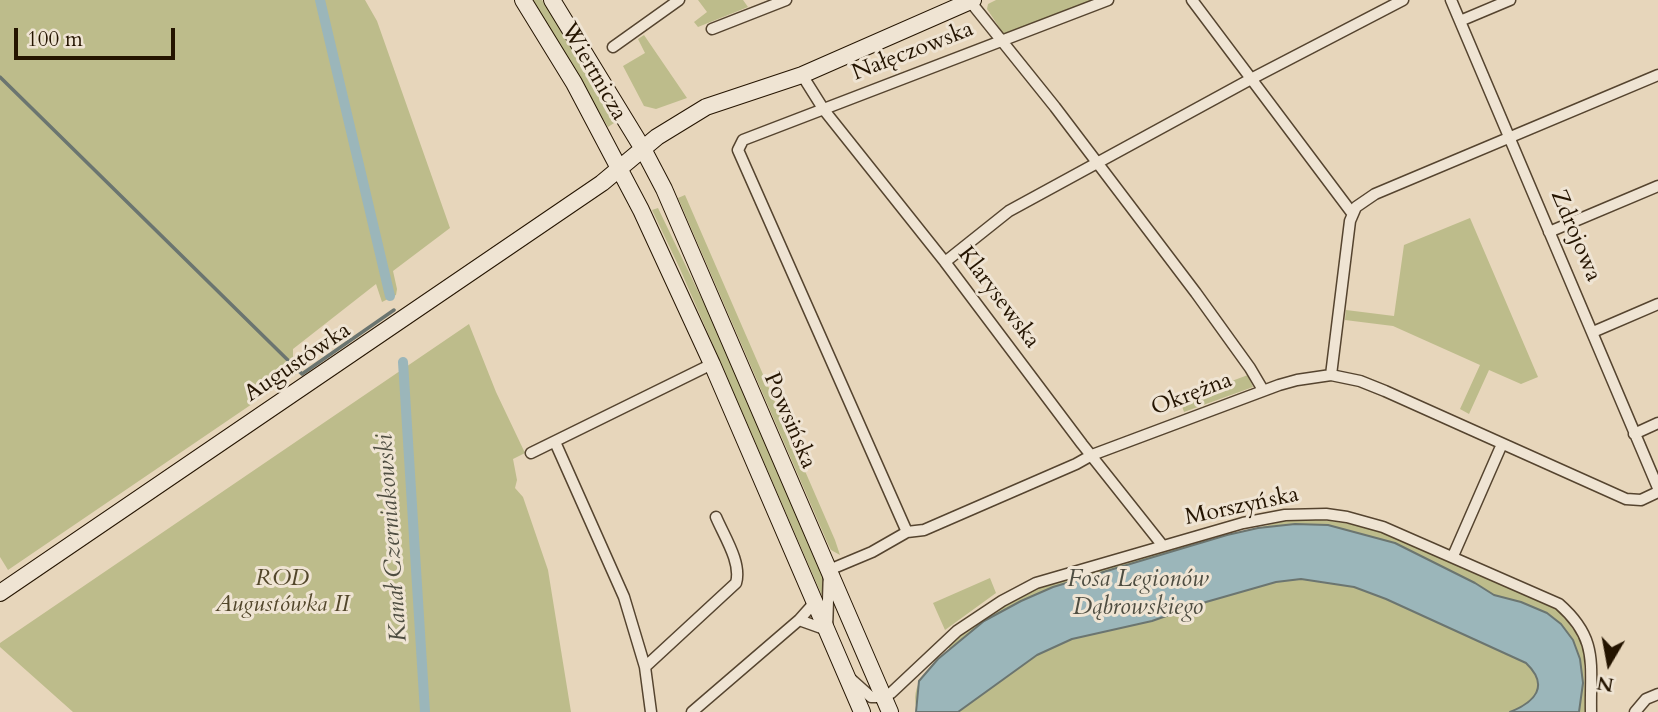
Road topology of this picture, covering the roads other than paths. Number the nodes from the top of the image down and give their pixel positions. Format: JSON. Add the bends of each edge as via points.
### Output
{"nodes":[{"id":1,"x":523,"y":0,"type":"edge"},
{"id":2,"x":552,"y":0,"type":"edge"},
{"id":3,"x":679,"y":0,"type":"edge"},
{"id":4,"x":786,"y":0,"type":"edge"},
{"id":5,"x":1108,"y":0,"type":"edge"},
{"id":6,"x":1192,"y":0,"type":"edge"},
{"id":7,"x":1403,"y":0,"type":"edge"},
{"id":8,"x":1451,"y":0,"type":"edge"},
{"id":9,"x":1510,"y":0,"type":"edge"},
{"id":10,"x":970,"y":1,"type":"edge"},
{"id":11,"x":1460,"y":21,"type":"junction"},
{"id":12,"x":712,"y":29,"type":"dead end"},
{"id":13,"x":1001,"y":42,"type":"junction"},
{"id":14,"x":613,"y":47,"type":"dead end"},
{"id":15,"x":802,"y":75,"type":"junction"},
{"id":16,"x":1658,"y":75,"type":"edge"},
{"id":17,"x":1251,"y":79,"type":"junction"},
{"id":18,"x":824,"y":110,"type":"junction"},
{"id":19,"x":1510,"y":138,"type":"junction"},
{"id":20,"x":643,"y":149,"type":"junction"},
{"id":21,"x":1097,"y":162,"type":"junction"},
{"id":22,"x":620,"y":168,"type":"junction"},
{"id":23,"x":1658,"y":186,"type":"edge"},
{"id":24,"x":1352,"y":213,"type":"junction"},
{"id":25,"x":1549,"y":232,"type":"junction"},
{"id":26,"x":945,"y":262,"type":"junction"},
{"id":27,"x":1658,"y":304,"type":"edge"},
{"id":28,"x":1592,"y":331,"type":"junction"},
{"id":29,"x":712,"y":364,"type":"junction"},
{"id":30,"x":1331,"y":375,"type":"junction"},
{"id":31,"x":1263,"y":390,"type":"junction"},
{"id":32,"x":1658,"y":423,"type":"edge"},
{"id":33,"x":1634,"y":434,"type":"junction"},
{"id":34,"x":555,"y":442,"type":"junction"},
{"id":35,"x":1502,"y":444,"type":"junction"},
{"id":36,"x":531,"y":453,"type":"dead end"},
{"id":37,"x":1091,"y":455,"type":"junction"},
{"id":38,"x":1658,"y":490,"type":"edge"},
{"id":39,"x":716,"y":517,"type":"dead end"},
{"id":40,"x":907,"y":532,"type":"junction"},
{"id":41,"x":1163,"y":546,"type":"junction"},
{"id":42,"x":1453,"y":556,"type":"junction"},
{"id":43,"x":829,"y":570,"type":"junction"},
{"id":44,"x":0,"y":593,"type":"edge"},
{"id":45,"x":815,"y":602,"type":"junction"},
{"id":46,"x":799,"y":620,"type":"junction"},
{"id":47,"x":827,"y":630,"type":"junction"},
{"id":48,"x":645,"y":667,"type":"junction"},
{"id":49,"x":846,"y":672,"type":"junction"},
{"id":50,"x":1658,"y":694,"type":"edge"},
{"id":51,"x":887,"y":705,"type":"edge"},
{"id":52,"x":651,"y":712,"type":"edge"},
{"id":53,"x":692,"y":712,"type":"edge"},
{"id":54,"x":862,"y":712,"type":"edge"},
{"id":55,"x":1591,"y":712,"type":"edge"},
{"id":56,"x":1635,"y":712,"type":"edge"}],
"edges":[{"from":1,"to":22,"type":"main road","name":"Wiertnicza"},
{"from":2,"to":20,"type":"main road","name":"Wiertnicza"},
{"from":3,"to":14,"type":"street"},
{"from":4,"to":12,"type":"street"},
{"from":5,"to":13,"type":"street","name":"Nałęczowska"},
{"from":6,"to":17,"type":"street"},
{"from":7,"to":17,"type":"street"},
{"from":8,"to":11,"type":"street","name":"Zdrojowa"},
{"from":9,"to":11,"type":"street"},
{"from":10,"to":13,"type":"street"},
{"from":10,"to":15,"type":"main road","name":"Nałęczowska"},
{"from":11,"to":19,"type":"street","name":"Zdrojowa"},
{"from":13,"to":18,"type":"street","name":"Nałęczowska"},
{"from":13,"to":21,"type":"street"},
{"from":15,"to":18,"type":"street","name":"Klarysewska"},
{"from":15,"to":20,"type":"main road","name":"Nałęczowska","via":[[706,107]]},
{"from":16,"to":19,"type":"street"},
{"from":17,"to":21,"type":"street"},
{"from":17,"to":24,"type":"street"},
{"from":18,"to":26,"type":"street","name":"Klarysewska"},
{"from":18,"to":40,"type":"street","name":"Nałęczowska","via":[[743,140],[738,150]]},
{"from":19,"to":24,"type":"street","via":[[1375,194]]},
{"from":19,"to":25,"type":"street","name":"Zdrojowa"},
{"from":20,"to":22,"type":"main road","name":"Augustówka"},
{"from":20,"to":43,"type":"main road","name":"Powsińska"},
{"from":21,"to":26,"type":"street","via":[[1009,211]]},
{"from":21,"to":31,"type":"street"},
{"from":22,"to":29,"type":"main road","name":"Powsińska"},
{"from":22,"to":44,"type":"main road","name":"Augustówka"},
{"from":23,"to":25,"type":"street"},
{"from":24,"to":30,"type":"street"},
{"from":25,"to":28,"type":"street","name":"Zdrojowa"},
{"from":26,"to":37,"type":"street","name":"Klarysewska"},
{"from":27,"to":28,"type":"street"},
{"from":28,"to":33,"type":"street","name":"Zdrojowa"},
{"from":29,"to":34,"type":"street"},
{"from":29,"to":45,"type":"main road","name":"Powsińska"},
{"from":30,"to":31,"type":"street","name":"Okrężna"},
{"from":30,"to":35,"type":"street","name":"Okrężna","via":[[1385,390]]},
{"from":31,"to":37,"type":"street","name":"Okrężna"},
{"from":32,"to":33,"type":"street"},
{"from":33,"to":38,"type":"street","name":"Zdrojowa"},
{"from":34,"to":36,"type":"street"},
{"from":34,"to":48,"type":"street","via":[[624,597]]},
{"from":35,"to":38,"type":"street","name":"Okrężna","via":[[1626,499],[1641,500]]},
{"from":35,"to":42,"type":"street"},
{"from":37,"to":40,"type":"street","name":"Okrężna","via":[[924,530]]},
{"from":37,"to":41,"type":"street","name":"Klarysewska"},
{"from":39,"to":48,"type":"street","via":[[737,566],[736,583]]},
{"from":40,"to":43,"type":"street","name":"Okrężna"},
{"from":41,"to":42,"type":"street","name":"Morszyńska","via":[[1243,523],[1308,513],[1384,527]]},
{"from":41,"to":51,"type":"street","name":"Morszyńska","via":[[1017,592],[957,631],[898,688]]},
{"from":42,"to":55,"type":"street","name":"Morszyńska","via":[[1569,612],[1589,643]]},
{"from":43,"to":47,"type":"street"},
{"from":43,"to":51,"type":"main road","name":"Powsińska"},
{"from":45,"to":46,"type":"street"},
{"from":45,"to":47,"type":"main road","name":"Powsińska"},
{"from":46,"to":47,"type":"street"},
{"from":46,"to":53,"type":"street"},
{"from":47,"to":49,"type":"main road","name":"Powsińska"},
{"from":48,"to":52,"type":"street"},
{"from":49,"to":51,"type":"street","via":[[865,693]]},
{"from":49,"to":54,"type":"main road","name":"Powsińska"},
{"from":50,"to":56,"type":"street"}]}
